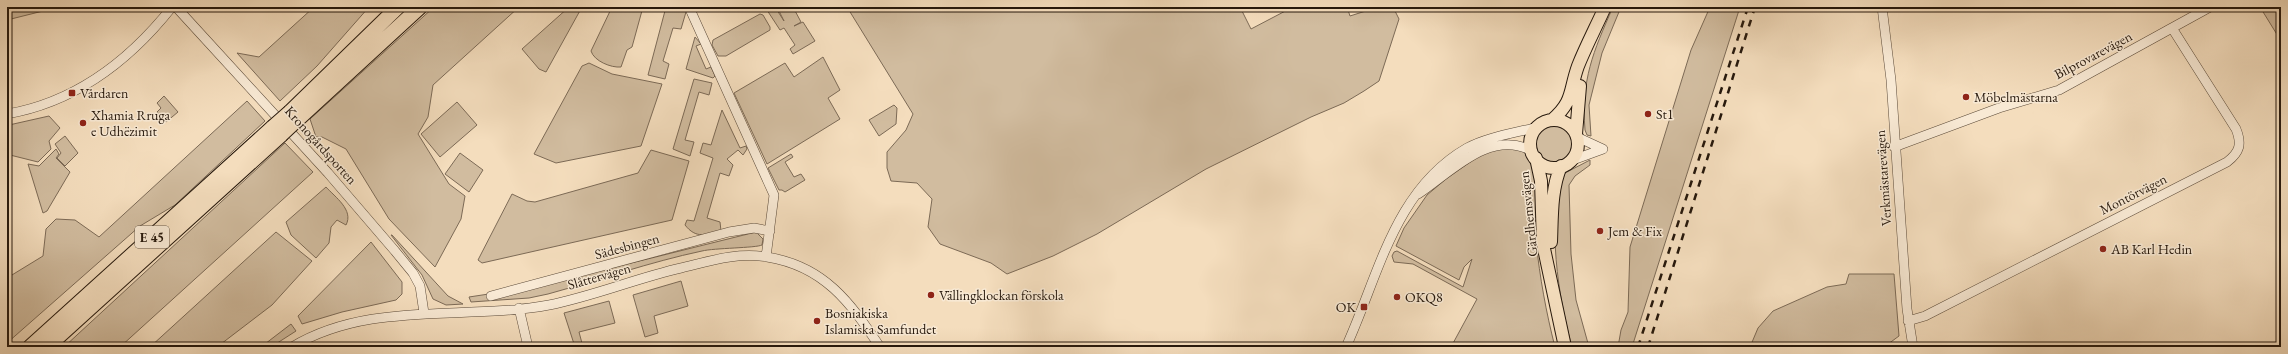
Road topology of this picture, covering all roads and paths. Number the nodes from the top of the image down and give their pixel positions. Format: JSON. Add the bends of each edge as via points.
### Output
{"nodes":[{"id":1,"x":172,"y":7,"type":"edge"},
{"id":2,"x":176,"y":7,"type":"edge"},
{"id":3,"x":398,"y":7,"type":"edge"},
{"id":4,"x":420,"y":7,"type":"edge"},
{"id":5,"x":689,"y":7,"type":"edge"},
{"id":6,"x":1605,"y":7,"type":"edge"},
{"id":7,"x":1882,"y":7,"type":"edge"},
{"id":8,"x":2210,"y":7,"type":"edge"},
{"id":9,"x":2172,"y":28,"type":"junction"},
{"id":10,"x":1586,"y":49,"type":"junction"},
{"id":11,"x":7,"y":114,"type":"edge"},
{"id":12,"x":293,"y":116,"type":"junction"},
{"id":13,"x":1552,"y":120,"type":"junction"},
{"id":14,"x":1538,"y":127,"type":"junction"},
{"id":15,"x":277,"y":131,"type":"junction"},
{"id":16,"x":1576,"y":136,"type":"junction"},
{"id":17,"x":1894,"y":147,"type":"junction"},
{"id":18,"x":1534,"y":154,"type":"junction"},
{"id":19,"x":1566,"y":164,"type":"junction"},
{"id":20,"x":1415,"y":196,"type":"junction"},
{"id":21,"x":770,"y":231,"type":"junction"},
{"id":22,"x":766,"y":257,"type":"junction"},
{"id":23,"x":1549,"y":267,"type":"junction"},
{"id":24,"x":491,"y":296,"type":"dead end"},
{"id":25,"x":519,"y":308,"type":"junction"},
{"id":26,"x":424,"y":314,"type":"junction"},
{"id":27,"x":1908,"y":322,"type":"junction"},
{"id":28,"x":30,"y":347,"type":"edge"},
{"id":29,"x":46,"y":347,"type":"edge"},
{"id":30,"x":292,"y":347,"type":"edge"},
{"id":31,"x":528,"y":347,"type":"edge"},
{"id":32,"x":880,"y":347,"type":"edge"},
{"id":33,"x":1346,"y":347,"type":"edge"},
{"id":34,"x":1565,"y":347,"type":"edge"},
{"id":35,"x":1913,"y":347,"type":"edge"}],
"edges":[{"from":1,"to":11,"type":"street","via":[[131,52],[93,81],[53,102]]},
{"from":2,"to":26,"type":"street","name":"Kronogårdsporten","via":[[375,226],[413,273],[420,286]]},
{"from":3,"to":12,"type":"highway","number":"E 45"},
{"from":4,"to":12,"type":"highway","number":"E 45"},
{"from":5,"to":21,"type":"street","via":[[772,190],[775,200]]},
{"from":6,"to":10,"type":"main road"},
{"from":7,"to":17,"type":"street","name":"Verkmästarevägen","via":[[1891,80]]},
{"from":8,"to":9,"type":"street","name":"Bilprovarevägen"},
{"from":9,"to":17,"type":"street","name":"Bilprovarevägen","via":[[2059,90],[1999,108]]},
{"from":9,"to":27,"type":"street","name":"Montörvägen","via":[[2236,129],[2240,148],[2235,156],[1925,316]]},
{"from":10,"to":13,"type":"main road","via":[[1576,71],[1567,105]]},
{"from":10,"to":16,"type":"main road","via":[[1578,95]]},
{"from":12,"to":15,"type":"highway","number":"E 45","bridge":true},
{"from":13,"to":14,"type":"main road"},
{"from":13,"to":16,"type":"main road","via":[[1566,123]]},
{"from":14,"to":18,"type":"main road","via":[[1531,138]]},
{"from":14,"to":20,"type":"street","via":[[1468,148],[1423,183]]},
{"from":15,"to":28,"type":"highway","number":"E 45"},
{"from":15,"to":29,"type":"highway","number":"E 45"},
{"from":16,"to":19,"type":"main road","via":[[1577,150]]},
{"from":16,"to":19,"type":"street","via":[[1603,149]]},
{"from":17,"to":27,"type":"street","name":"Verkmästarevägen"},
{"from":18,"to":19,"type":"main road","via":[[1545,165]]},
{"from":18,"to":20,"type":"street","via":[[1516,144],[1504,144],[1481,151]]},
{"from":18,"to":23,"type":"main road","name":"Gärdhemsvägen","via":[[1541,181],[1543,244]]},
{"from":19,"to":23,"type":"main road","name":"Gärdhemsvägen","via":[[1556,181]]},
{"from":20,"to":33,"type":"street","via":[[1394,229],[1362,313]]},
{"from":21,"to":22,"type":"street"},
{"from":21,"to":24,"type":"street","name":"Sädesbingen","via":[[754,228],[729,232]]},
{"from":22,"to":25,"type":"street","name":"Slåttervägen","via":[[745,255],[716,258],[550,304]]},
{"from":22,"to":32,"type":"street","name":"Slåttervägen","via":[[803,268],[833,286],[856,310]]},
{"from":23,"to":34,"type":"main road","name":"Gärdhemsvägen"},
{"from":25,"to":26,"type":"street","name":"Slåttervägen"},
{"from":25,"to":31,"type":"street"},
{"from":26,"to":30,"type":"street","name":"Slåttervägen","via":[[355,322],[328,329]]},
{"from":27,"to":35,"type":"street","name":"Verkmästarevägen"}]}
